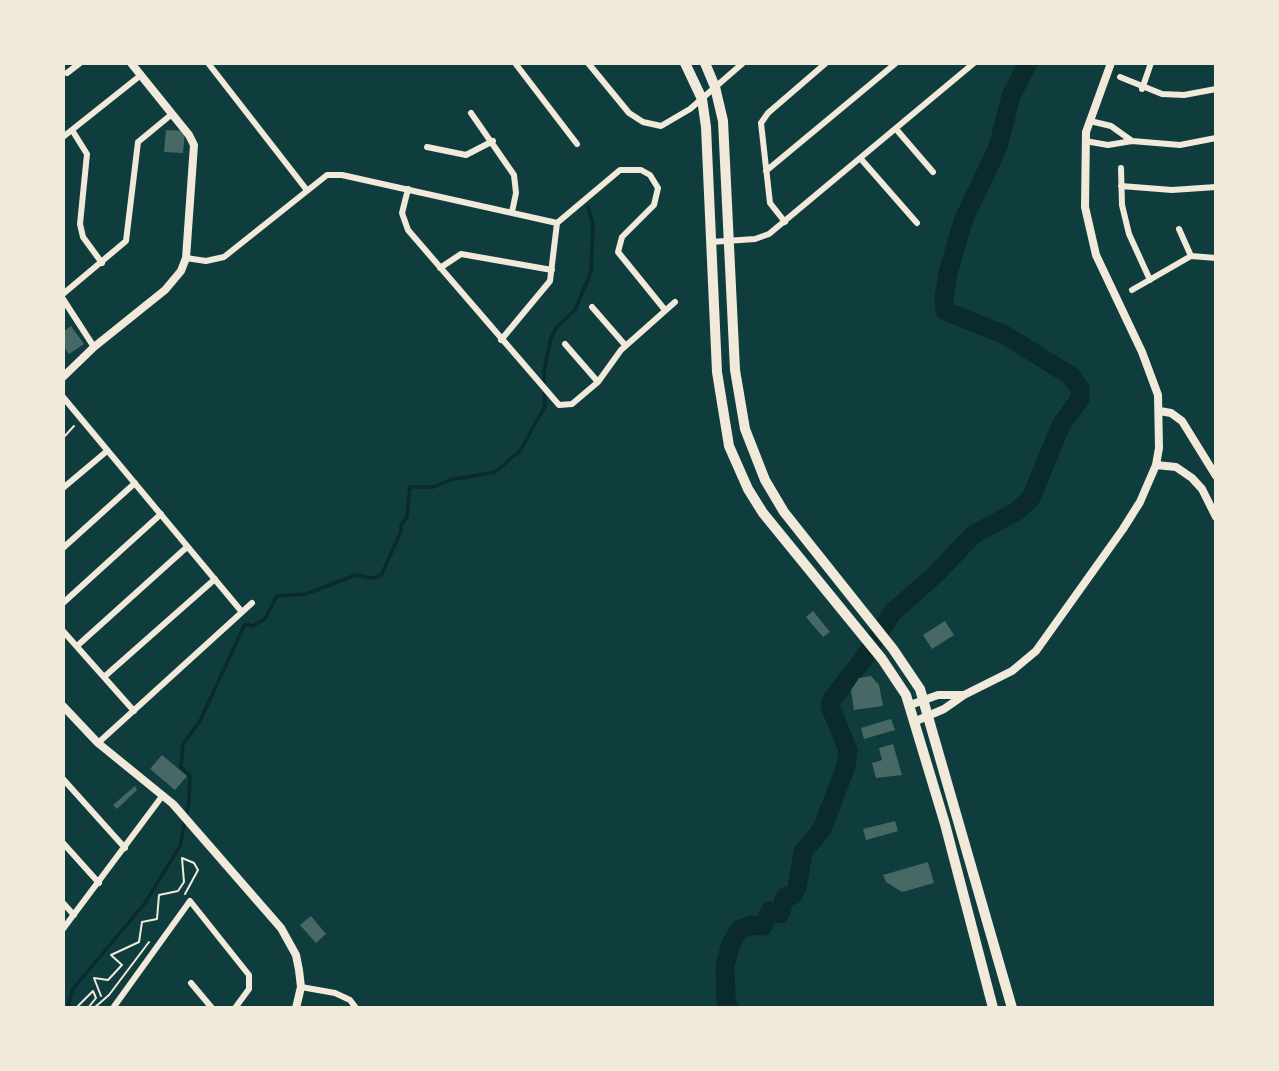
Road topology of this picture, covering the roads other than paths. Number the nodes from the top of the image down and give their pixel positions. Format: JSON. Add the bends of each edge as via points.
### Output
{"nodes":[{"id":1,"x":80,"y":63,"type":"edge"},
{"id":2,"x":131,"y":63,"type":"edge"},
{"id":3,"x":208,"y":63,"type":"edge"},
{"id":4,"x":515,"y":63,"type":"edge"},
{"id":5,"x":588,"y":63,"type":"edge"},
{"id":6,"x":685,"y":63,"type":"edge"},
{"id":7,"x":705,"y":63,"type":"edge"},
{"id":8,"x":743,"y":63,"type":"edge"},
{"id":9,"x":826,"y":63,"type":"edge"},
{"id":10,"x":896,"y":63,"type":"edge"},
{"id":11,"x":974,"y":63,"type":"edge"},
{"id":12,"x":1111,"y":63,"type":"edge"},
{"id":13,"x":1151,"y":63,"type":"edge"},
{"id":14,"x":67,"y":73,"type":"dead end"},
{"id":15,"x":141,"y":75,"type":"junction"},
{"id":16,"x":1120,"y":77,"type":"dead end"},
{"id":17,"x":715,"y":87,"type":"junction"},
{"id":18,"x":1142,"y":89,"type":"junction"},
{"id":19,"x":1216,"y":89,"type":"edge"},
{"id":20,"x":702,"y":99,"type":"junction"},
{"id":21,"x":471,"y":113,"type":"dead end"},
{"id":22,"x":172,"y":114,"type":"junction"},
{"id":23,"x":1090,"y":121,"type":"junction"},
{"id":24,"x":896,"y":129,"type":"junction"},
{"id":25,"x":72,"y":130,"type":"junction"},
{"id":26,"x":63,"y":137,"type":"edge"},
{"id":27,"x":1216,"y":138,"type":"edge"},
{"id":28,"x":493,"y":141,"type":"junction"},
{"id":29,"x":1085,"y":141,"type":"junction"},
{"id":30,"x":1132,"y":141,"type":"junction"},
{"id":31,"x":577,"y":145,"type":"dead end"},
{"id":32,"x":426,"y":147,"type":"dead end"},
{"id":33,"x":861,"y":159,"type":"junction"},
{"id":34,"x":1121,"y":168,"type":"dead end"},
{"id":35,"x":765,"y":171,"type":"junction"},
{"id":36,"x":933,"y":172,"type":"dead end"},
{"id":37,"x":1121,"y":186,"type":"junction"},
{"id":38,"x":1216,"y":187,"type":"edge"},
{"id":39,"x":306,"y":189,"type":"junction"},
{"id":40,"x":408,"y":189,"type":"junction"},
{"id":41,"x":512,"y":212,"type":"junction"},
{"id":42,"x":785,"y":222,"type":"junction"},
{"id":43,"x":557,"y":223,"type":"junction"},
{"id":44,"x":917,"y":223,"type":"dead end"},
{"id":45,"x":1179,"y":229,"type":"dead end"},
{"id":46,"x":730,"y":240,"type":"junction"},
{"id":47,"x":711,"y":242,"type":"junction"},
{"id":48,"x":1192,"y":256,"type":"junction"},
{"id":49,"x":186,"y":258,"type":"junction"},
{"id":50,"x":1216,"y":258,"type":"edge"},
{"id":51,"x":102,"y":263,"type":"junction"},
{"id":52,"x":440,"y":268,"type":"junction"},
{"id":53,"x":552,"y":270,"type":"junction"},
{"id":54,"x":1150,"y":280,"type":"junction"},
{"id":55,"x":1132,"y":290,"type":"dead end"},
{"id":56,"x":63,"y":296,"type":"edge"},
{"id":57,"x":675,"y":302,"type":"dead end"},
{"id":58,"x":592,"y":307,"type":"dead end"},
{"id":59,"x":665,"y":310,"type":"junction"},
{"id":60,"x":501,"y":340,"type":"junction"},
{"id":61,"x":565,"y":344,"type":"dead end"},
{"id":62,"x":625,"y":345,"type":"junction"},
{"id":63,"x":94,"y":347,"type":"junction"},
{"id":64,"x":63,"y":377,"type":"edge"},
{"id":65,"x":598,"y":382,"type":"junction"},
{"id":66,"x":63,"y":397,"type":"edge"},
{"id":67,"x":1160,"y":411,"type":"junction"},
{"id":68,"x":107,"y":451,"type":"junction"},
{"id":69,"x":1156,"y":465,"type":"junction"},
{"id":70,"x":1216,"y":475,"type":"edge"},
{"id":71,"x":135,"y":483,"type":"junction"},
{"id":72,"x":63,"y":488,"type":"edge"},
{"id":73,"x":161,"y":514,"type":"junction"},
{"id":74,"x":1216,"y":517,"type":"edge"},
{"id":75,"x":187,"y":547,"type":"junction"},
{"id":76,"x":63,"y":548,"type":"edge"},
{"id":77,"x":215,"y":579,"type":"junction"},
{"id":78,"x":63,"y":603,"type":"edge"},
{"id":79,"x":252,"y":603,"type":"dead end"},
{"id":80,"x":242,"y":612,"type":"junction"},
{"id":81,"x":63,"y":631,"type":"edge"},
{"id":82,"x":77,"y":646,"type":"junction"},
{"id":83,"x":104,"y":677,"type":"junction"},
{"id":84,"x":964,"y":695,"type":"junction"},
{"id":85,"x":924,"y":699,"type":"junction"},
{"id":86,"x":910,"y":705,"type":"junction"},
{"id":87,"x":63,"y":706,"type":"edge"},
{"id":88,"x":134,"y":711,"type":"junction"},
{"id":89,"x":929,"y":716,"type":"junction"},
{"id":90,"x":916,"y":721,"type":"junction"},
{"id":91,"x":99,"y":743,"type":"junction"},
{"id":92,"x":63,"y":779,"type":"edge"},
{"id":93,"x":163,"y":795,"type":"junction"},
{"id":94,"x":958,"y":821,"type":"junction"},
{"id":95,"x":945,"y":824,"type":"junction"},
{"id":96,"x":63,"y":842,"type":"edge"},
{"id":97,"x":125,"y":848,"type":"junction"},
{"id":98,"x":99,"y":883,"type":"junction"},
{"id":99,"x":63,"y":903,"type":"edge"},
{"id":100,"x":74,"y":915,"type":"junction"},
{"id":101,"x":63,"y":929,"type":"edge"},
{"id":102,"x":996,"y":951,"type":"junction"},
{"id":103,"x":979,"y":955,"type":"junction"},
{"id":104,"x":191,"y":983,"type":"dead end"},
{"id":105,"x":301,"y":987,"type":"junction"},
{"id":106,"x":113,"y":1008,"type":"edge"},
{"id":107,"x":212,"y":1008,"type":"edge"},
{"id":108,"x":235,"y":1008,"type":"edge"},
{"id":109,"x":296,"y":1008,"type":"edge"},
{"id":110,"x":356,"y":1008,"type":"edge"},
{"id":111,"x":993,"y":1008,"type":"edge"},
{"id":112,"x":1012,"y":1008,"type":"edge"}],
"edges":[{"from":1,"to":14,"type":"street"},
{"from":2,"to":15,"type":"street"},
{"from":3,"to":39,"type":"street"},
{"from":4,"to":31,"type":"street"},
{"from":5,"to":20,"type":"street","via":[[629,113],[648,124],[669,123]]},
{"from":6,"to":20,"type":"main road"},
{"from":7,"to":17,"type":"main road"},
{"from":8,"to":17,"type":"street"},
{"from":9,"to":35,"type":"street","via":[[762,119]]},
{"from":10,"to":35,"type":"street"},
{"from":11,"to":24,"type":"street"},
{"from":12,"to":23,"type":"street"},
{"from":13,"to":18,"type":"street"},
{"from":15,"to":22,"type":"street"},
{"from":15,"to":25,"type":"street"},
{"from":16,"to":18,"type":"street"},
{"from":17,"to":20,"type":"street"},
{"from":17,"to":46,"type":"main road","via":[[723,121]]},
{"from":18,"to":19,"type":"street","via":[[1184,95]]},
{"from":20,"to":47,"type":"main road"},
{"from":21,"to":28,"type":"street"},
{"from":22,"to":49,"type":"street","via":[[189,135],[195,155]]},
{"from":22,"to":51,"type":"street","via":[[138,142],[126,241]]},
{"from":23,"to":29,"type":"street"},
{"from":23,"to":30,"type":"street","via":[[1111,126]]},
{"from":24,"to":33,"type":"street"},
{"from":24,"to":36,"type":"street"},
{"from":25,"to":26,"type":"street"},
{"from":25,"to":51,"type":"street","via":[[87,154],[80,223],[83,237]]},
{"from":27,"to":30,"type":"street","via":[[1180,145]]},
{"from":28,"to":32,"type":"street","via":[[466,155]]},
{"from":28,"to":41,"type":"street","via":[[514,175]]},
{"from":29,"to":30,"type":"street","via":[[1108,145]]},
{"from":29,"to":67,"type":"street","via":[[1085,207],[1096,255],[1142,352]]},
{"from":33,"to":42,"type":"street"},
{"from":33,"to":44,"type":"street"},
{"from":34,"to":37,"type":"street"},
{"from":35,"to":42,"type":"street","via":[[770,204]]},
{"from":37,"to":38,"type":"street"},
{"from":37,"to":54,"type":"street","via":[[1129,234]]},
{"from":39,"to":40,"type":"street","via":[[335,174]]},
{"from":39,"to":49,"type":"street","via":[[224,257],[206,261]]},
{"from":40,"to":41,"type":"street"},
{"from":40,"to":52,"type":"street","via":[[404,225]]},
{"from":41,"to":43,"type":"street"},
{"from":42,"to":46,"type":"street","via":[[764,237]]},
{"from":43,"to":53,"type":"street"},
{"from":43,"to":59,"type":"street","via":[[620,170],[641,170],[655,179],[654,205],[622,237],[618,252]]},
{"from":45,"to":48,"type":"street"},
{"from":46,"to":47,"type":"street"},
{"from":46,"to":85,"type":"main road","via":[[737,382],[751,446],[779,505],[893,649]]},
{"from":47,"to":86,"type":"main road","via":[[718,382],[729,446],[764,513],[882,659]]},
{"from":48,"to":50,"type":"street"},
{"from":48,"to":54,"type":"street"},
{"from":49,"to":63,"type":"street","via":[[165,290]]},
{"from":51,"to":56,"type":"street"},
{"from":52,"to":53,"type":"street","via":[[461,254]]},
{"from":52,"to":60,"type":"street"},
{"from":53,"to":60,"type":"street","via":[[546,289]]},
{"from":54,"to":55,"type":"street"},
{"from":56,"to":63,"type":"street"},
{"from":57,"to":59,"type":"street"},
{"from":58,"to":62,"type":"street"},
{"from":59,"to":62,"type":"street"},
{"from":60,"to":65,"type":"street","via":[[555,402],[568,406]]},
{"from":61,"to":65,"type":"street"},
{"from":62,"to":65,"type":"street"},
{"from":63,"to":64,"type":"street"},
{"from":66,"to":68,"type":"street"},
{"from":67,"to":69,"type":"street"},
{"from":67,"to":70,"type":"street","via":[[1182,421]]},
{"from":68,"to":71,"type":"street"},
{"from":68,"to":72,"type":"street"},
{"from":69,"to":74,"type":"street","via":[[1176,467],[1192,478]]},
{"from":69,"to":84,"type":"street","via":[[1123,529],[1047,638],[1012,671]]},
{"from":71,"to":73,"type":"street"},
{"from":71,"to":76,"type":"street"},
{"from":73,"to":75,"type":"street"},
{"from":73,"to":78,"type":"street"},
{"from":75,"to":77,"type":"street"},
{"from":75,"to":82,"type":"street"},
{"from":77,"to":80,"type":"street"},
{"from":77,"to":83,"type":"street"},
{"from":79,"to":80,"type":"street"},
{"from":80,"to":88,"type":"street"},
{"from":81,"to":82,"type":"street"},
{"from":82,"to":83,"type":"street"},
{"from":83,"to":88,"type":"street"},
{"from":84,"to":85,"type":"street"},
{"from":84,"to":89,"type":"street"},
{"from":85,"to":86,"type":"street"},
{"from":85,"to":89,"type":"main road"},
{"from":86,"to":90,"type":"main road"},
{"from":87,"to":91,"type":"street"},
{"from":88,"to":91,"type":"street"},
{"from":89,"to":90,"type":"street"},
{"from":89,"to":94,"type":"main road"},
{"from":90,"to":95,"type":"main road"},
{"from":91,"to":93,"type":"street"},
{"from":92,"to":97,"type":"street"},
{"from":93,"to":97,"type":"street"},
{"from":93,"to":105,"type":"street","via":[[285,934],[296,955]]},
{"from":94,"to":95,"type":"main road"},
{"from":94,"to":102,"type":"main road"},
{"from":95,"to":103,"type":"main road"},
{"from":96,"to":98,"type":"street"},
{"from":97,"to":98,"type":"street"},
{"from":98,"to":100,"type":"street"},
{"from":99,"to":100,"type":"street"},
{"from":100,"to":101,"type":"street"},
{"from":102,"to":103,"type":"main road"},
{"from":102,"to":112,"type":"main road"},
{"from":103,"to":111,"type":"main road"},
{"from":104,"to":107,"type":"street"},
{"from":105,"to":109,"type":"street"},
{"from":105,"to":110,"type":"street","via":[[335,993]]},
{"from":106,"to":108,"type":"street","via":[[190,901],[251,979]]}]}
